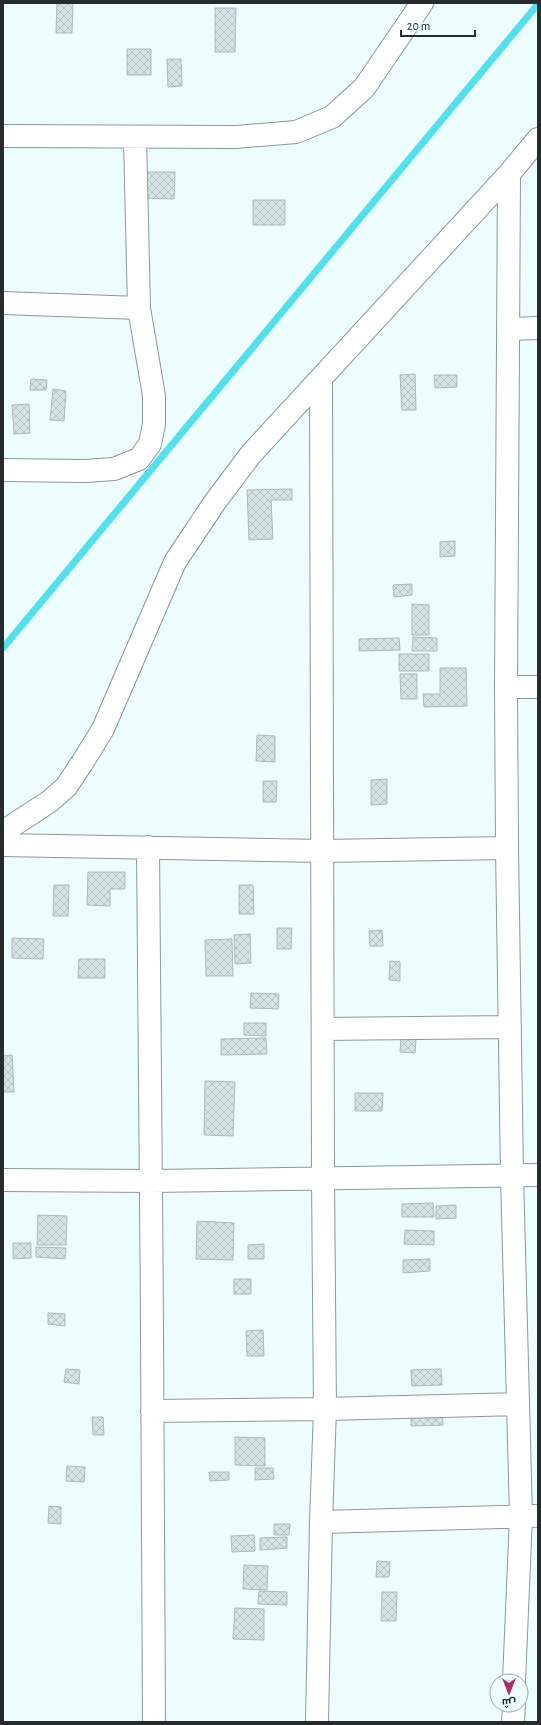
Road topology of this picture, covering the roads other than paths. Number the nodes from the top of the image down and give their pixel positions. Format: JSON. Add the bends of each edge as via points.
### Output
{"nodes":[{"id":1,"x":422,"y":3,"type":"edge"},
{"id":2,"x":3,"y":136,"type":"edge"},
{"id":3,"x":135,"y":137,"type":"junction"},
{"id":4,"x":538,"y":139,"type":"edge"},
{"id":5,"x":509,"y":174,"type":"junction"},
{"id":6,"x":3,"y":303,"type":"edge"},
{"id":7,"x":139,"y":308,"type":"junction"},
{"id":8,"x":538,"y":328,"type":"edge"},
{"id":9,"x":508,"y":329,"type":"junction"},
{"id":10,"x":320,"y":379,"type":"junction"},
{"id":11,"x":3,"y":470,"type":"edge"},
{"id":12,"x":506,"y":687,"type":"junction"},
{"id":13,"x":538,"y":687,"type":"edge"},
{"id":14,"x":3,"y":832,"type":"edge"},
{"id":15,"x":3,"y":844,"type":"edge"},
{"id":16,"x":148,"y":847,"type":"junction"},
{"id":17,"x":507,"y":848,"type":"junction"},
{"id":18,"x":323,"y":851,"type":"junction"},
{"id":19,"x":510,"y":1027,"type":"junction"},
{"id":20,"x":323,"y":1029,"type":"junction"},
{"id":21,"x":512,"y":1175,"type":"junction"},
{"id":22,"x":538,"y":1175,"type":"edge"},
{"id":23,"x":323,"y":1179,"type":"junction"},
{"id":24,"x":3,"y":1180,"type":"edge"},
{"id":25,"x":152,"y":1181,"type":"junction"},
{"id":26,"x":518,"y":1404,"type":"junction"},
{"id":27,"x":325,"y":1409,"type":"junction"},
{"id":28,"x":152,"y":1411,"type":"junction"},
{"id":29,"x":530,"y":1516,"type":"edge"},
{"id":30,"x":321,"y":1522,"type":"junction"},
{"id":31,"x":515,"y":1673,"type":"edge"},
{"id":32,"x":154,"y":1722,"type":"edge"},
{"id":33,"x":317,"y":1722,"type":"edge"}],
"edges":[{"from":1,"to":3,"type":"street","via":[[364,88],[332,117],[296,132],[236,137]]},
{"from":2,"to":3,"type":"street"},
{"from":3,"to":7,"type":"street"},
{"from":4,"to":5,"type":"street"},
{"from":5,"to":9,"type":"street"},
{"from":5,"to":10,"type":"street"},
{"from":6,"to":7,"type":"street"},
{"from":7,"to":11,"type":"street","via":[[154,396],[154,424],[150,444],[139,459],[114,469]]},
{"from":8,"to":9,"type":"street"},
{"from":9,"to":12,"type":"street"},
{"from":10,"to":14,"type":"street","via":[[251,454],[175,562],[103,729],[66,787],[50,801]]},
{"from":10,"to":18,"type":"street"},
{"from":12,"to":13,"type":"street"},
{"from":12,"to":17,"type":"street"},
{"from":15,"to":16,"type":"street"},
{"from":16,"to":18,"type":"street"},
{"from":16,"to":25,"type":"street"},
{"from":17,"to":18,"type":"street"},
{"from":17,"to":19,"type":"street"},
{"from":18,"to":20,"type":"street"},
{"from":19,"to":20,"type":"street"},
{"from":19,"to":21,"type":"street"},
{"from":20,"to":23,"type":"street"},
{"from":21,"to":22,"type":"street"},
{"from":21,"to":23,"type":"street"},
{"from":21,"to":26,"type":"street"},
{"from":23,"to":25,"type":"street"},
{"from":23,"to":27,"type":"street"},
{"from":24,"to":25,"type":"street"},
{"from":25,"to":28,"type":"street"},
{"from":26,"to":27,"type":"street"},
{"from":26,"to":29,"type":"street"},
{"from":27,"to":28,"type":"street"},
{"from":27,"to":30,"type":"street"},
{"from":28,"to":32,"type":"street"},
{"from":29,"to":30,"type":"street"},
{"from":29,"to":31,"type":"street"},
{"from":30,"to":33,"type":"street"}]}
